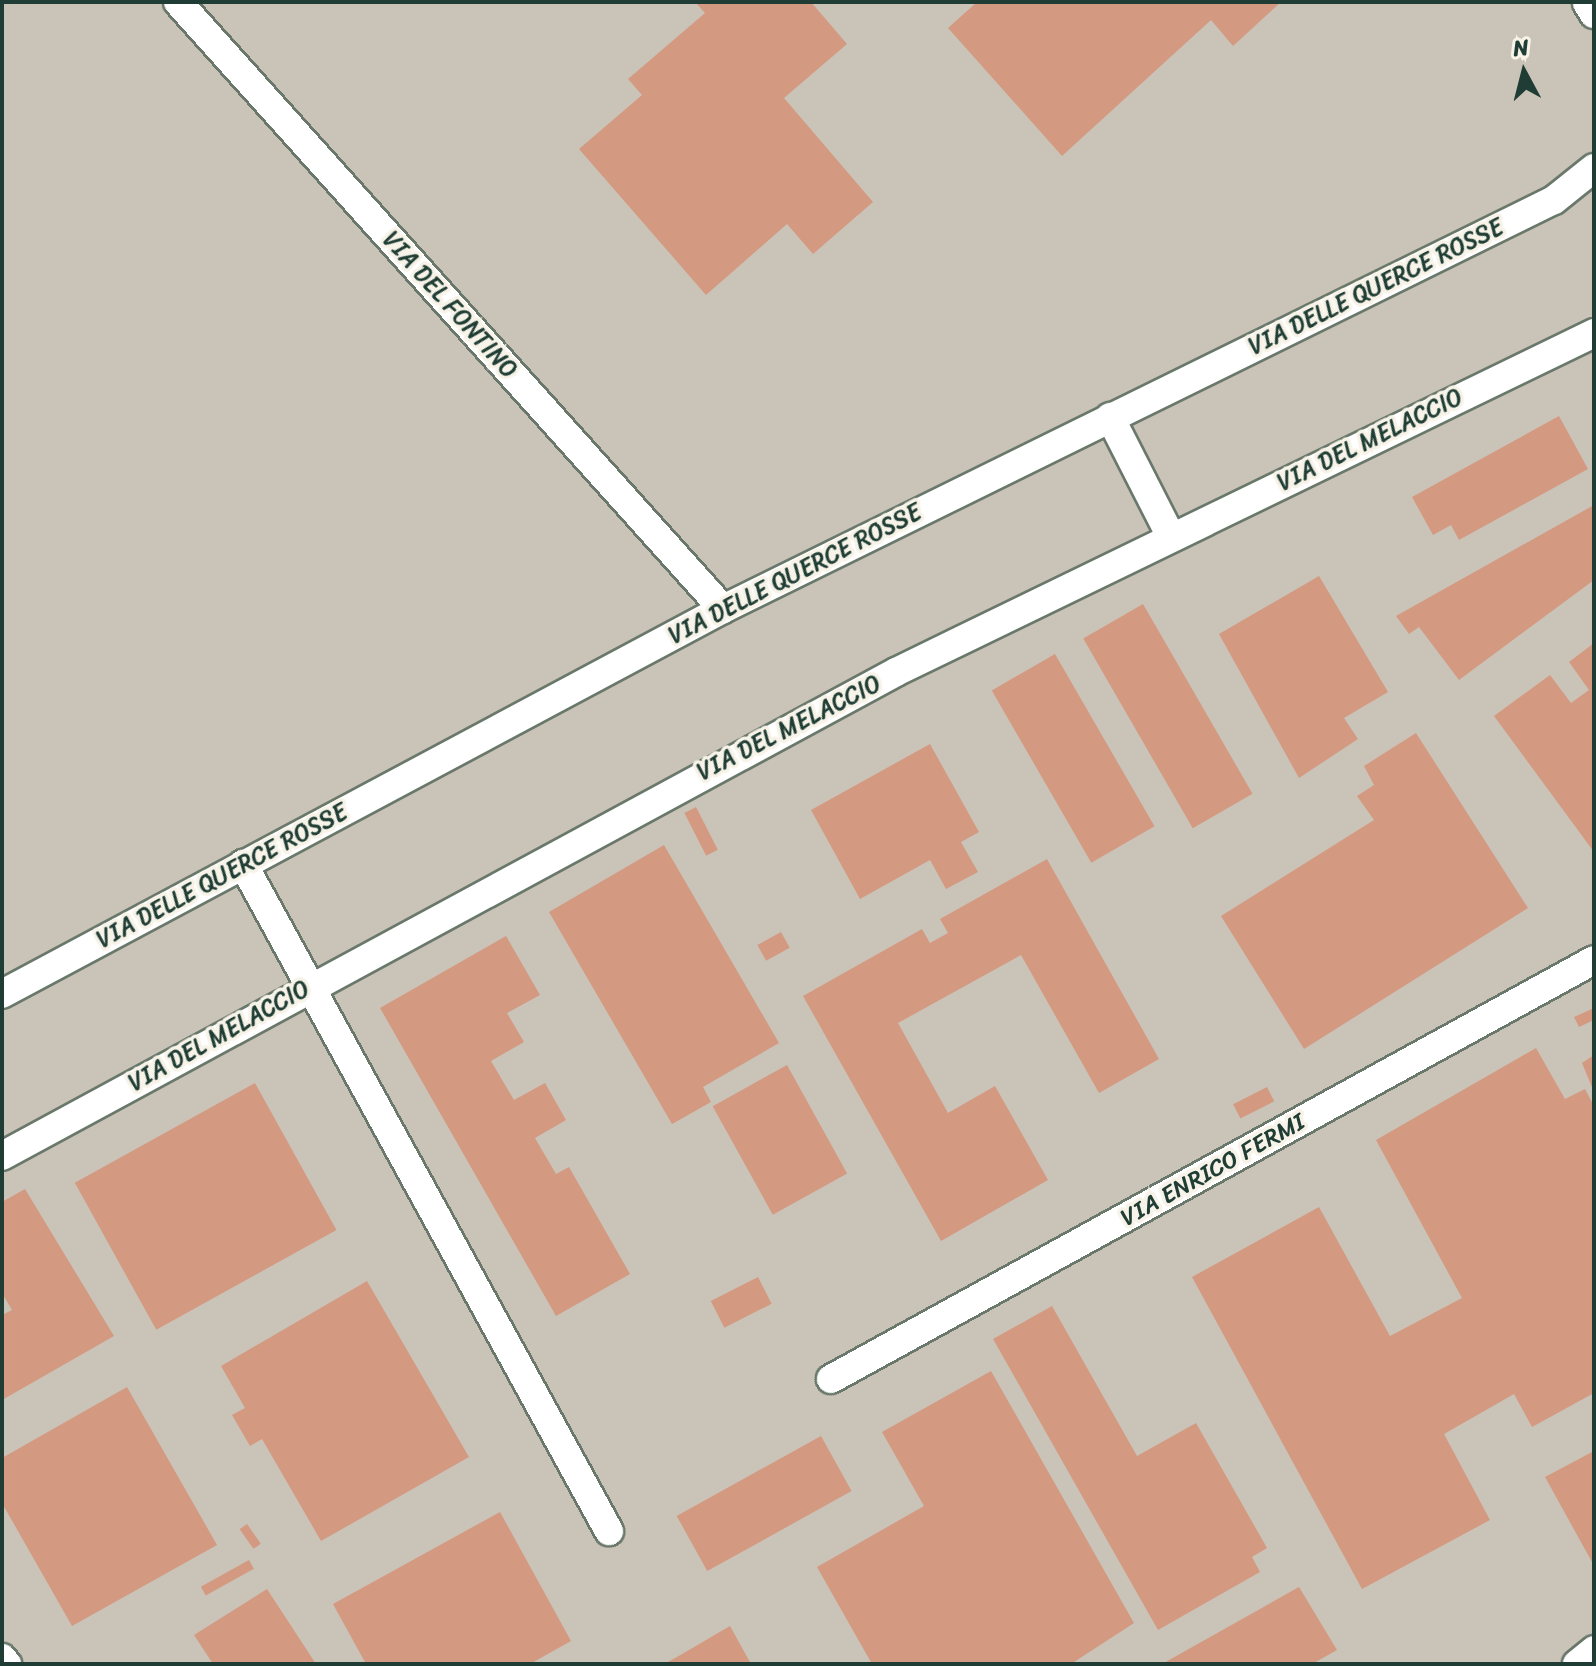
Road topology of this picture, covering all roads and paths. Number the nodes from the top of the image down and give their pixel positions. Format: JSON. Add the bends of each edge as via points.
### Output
{"nodes":[{"id":1,"x":178,"y":2,"type":"edge"},
{"id":2,"x":1587,"y":2,"type":"edge"},
{"id":3,"x":1594,"y":7,"type":"edge"},
{"id":4,"x":1594,"y":14,"type":"edge"},
{"id":5,"x":1594,"y":168,"type":"edge"},
{"id":6,"x":1594,"y":194,"type":"edge"},
{"id":7,"x":1554,"y":200,"type":"junction"},
{"id":8,"x":1594,"y":333,"type":"edge"},
{"id":9,"x":1110,"y":417,"type":"junction"},
{"id":10,"x":1170,"y":535,"type":"junction"},
{"id":11,"x":723,"y":609,"type":"junction"},
{"id":12,"x":243,"y":864,"type":"junction"},
{"id":13,"x":1594,"y":960,"type":"edge"},
{"id":14,"x":308,"y":987,"type":"junction"},
{"id":15,"x":2,"y":994,"type":"edge"},
{"id":16,"x":2,"y":1156,"type":"edge"},
{"id":17,"x":831,"y":1379,"type":"dead end"},
{"id":18,"x":609,"y":1531,"type":"dead end"},
{"id":19,"x":1594,"y":1650,"type":"edge"},
{"id":20,"x":2,"y":1658,"type":"edge"},
{"id":21,"x":7,"y":1664,"type":"edge"},
{"id":22,"x":1577,"y":1664,"type":"edge"}],
"edges":[{"from":1,"to":11,"type":"street","name":"VIA DEL FONTINO"},
{"from":2,"to":3,"type":"street"},
{"from":2,"to":4,"type":"street"},
{"from":5,"to":7,"type":"street","name":"VIA DELLE QUERCE ROSSE"},
{"from":6,"to":7,"type":"street"},
{"from":7,"to":9,"type":"street","name":"VIA DELLE QUERCE ROSSE"},
{"from":8,"to":10,"type":"street","name":"VIA DEL MELACCIO"},
{"from":9,"to":10,"type":"street"},
{"from":9,"to":11,"type":"street","name":"VIA DELLE QUERCE ROSSE"},
{"from":10,"to":14,"type":"street","name":"VIA DEL MELACCIO","via":[[621,815]]},
{"from":11,"to":12,"type":"street","name":"VIA DELLE QUERCE ROSSE"},
{"from":12,"to":14,"type":"street"},
{"from":12,"to":15,"type":"street","name":"VIA DELLE QUERCE ROSSE"},
{"from":13,"to":17,"type":"street","name":"VIA ENRICO FERMI"},
{"from":14,"to":16,"type":"street","name":"VIA DEL MELACCIO"},
{"from":14,"to":18,"type":"street"},
{"from":19,"to":22,"type":"street"},
{"from":20,"to":21,"type":"street"}]}
